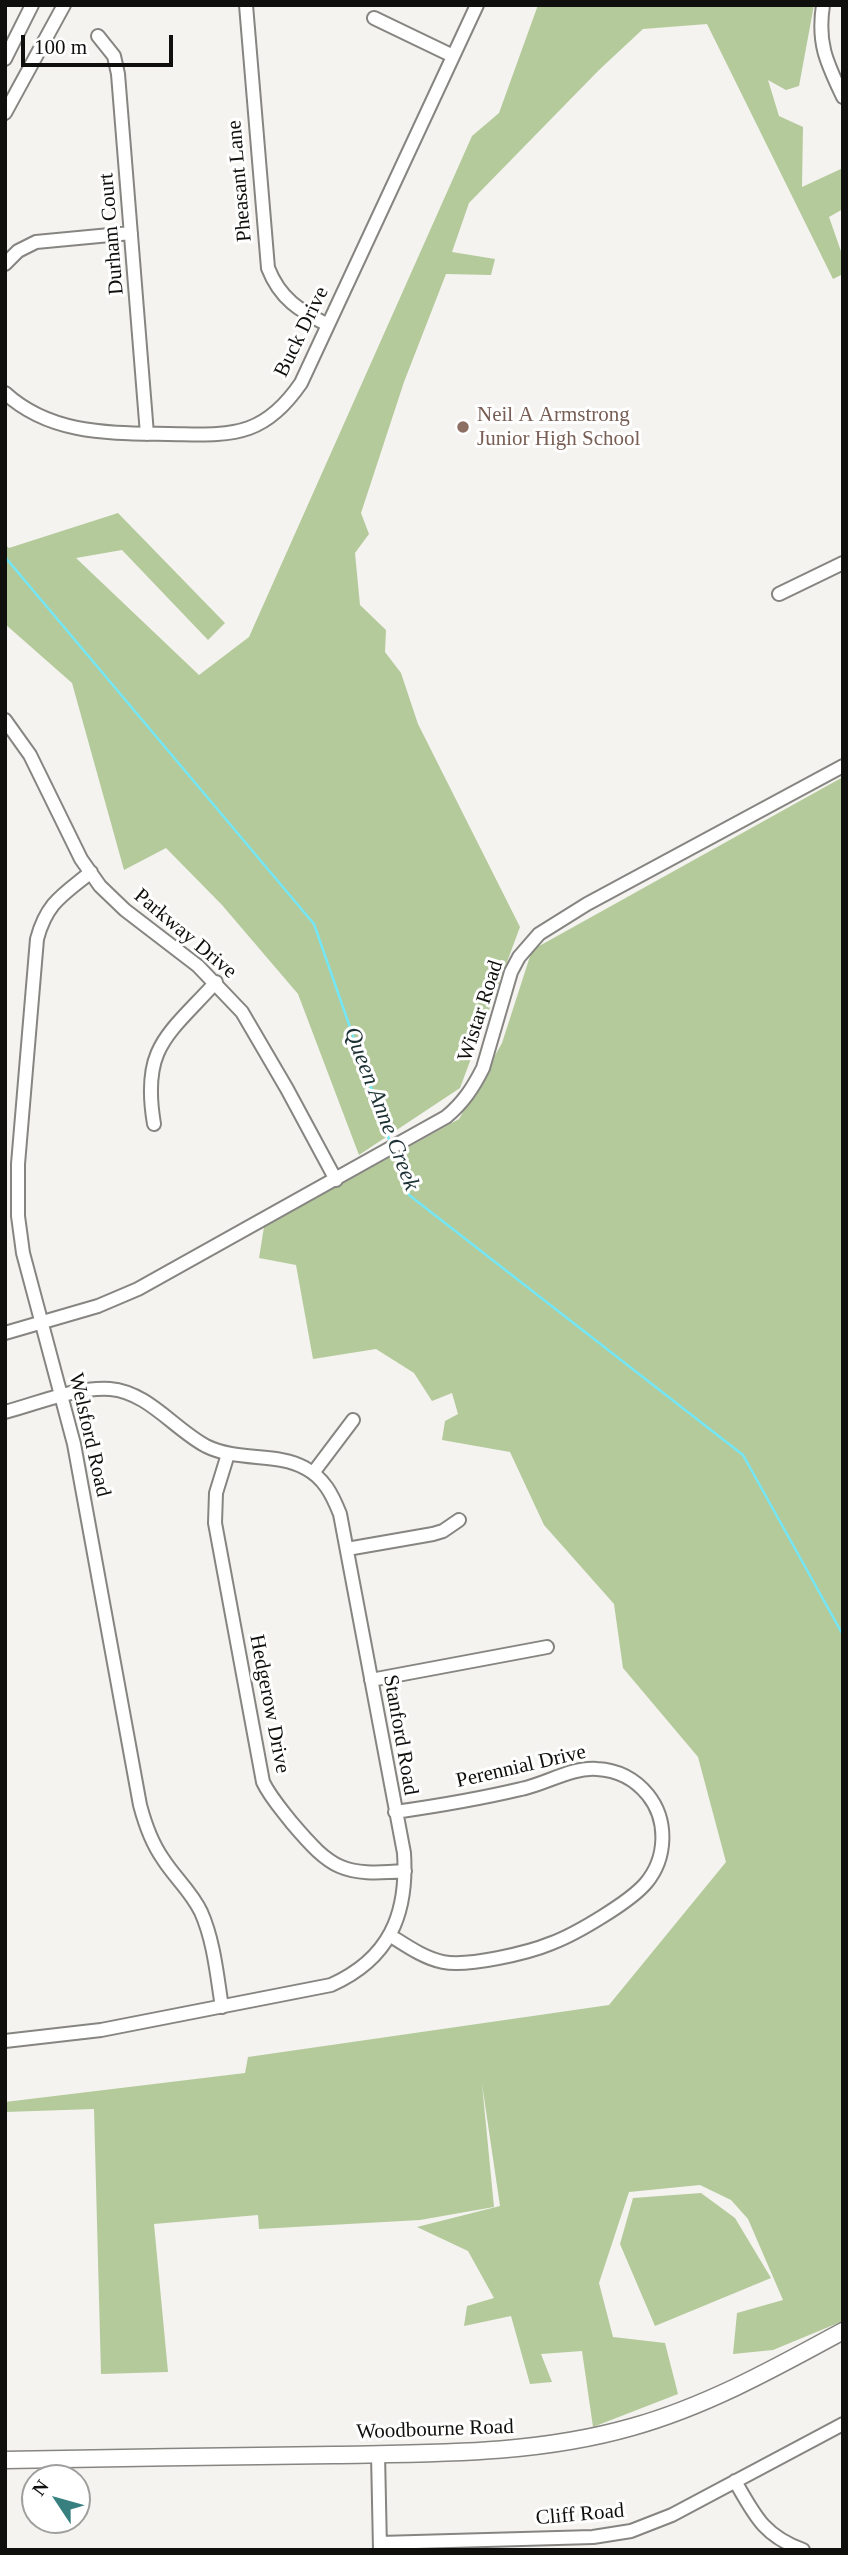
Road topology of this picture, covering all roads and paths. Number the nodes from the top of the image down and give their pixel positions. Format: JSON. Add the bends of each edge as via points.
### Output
{"nodes":[{"id":1,"x":33,"y":5,"type":"edge"},
{"id":2,"x":64,"y":5,"type":"edge"},
{"id":3,"x":246,"y":5,"type":"edge"},
{"id":4,"x":477,"y":5,"type":"edge"},
{"id":5,"x":823,"y":5,"type":"edge"},
{"id":6,"x":374,"y":18,"type":"dead end"},
{"id":7,"x":98,"y":36,"type":"dead end"},
{"id":8,"x":453,"y":56,"type":"junction"},
{"id":9,"x":5,"y":59,"type":"edge"},
{"id":10,"x":843,"y":97,"type":"edge"},
{"id":11,"x":5,"y":113,"type":"edge"},
{"id":12,"x":131,"y":233,"type":"junction"},
{"id":13,"x":5,"y":264,"type":"edge"},
{"id":14,"x":328,"y":324,"type":"junction"},
{"id":15,"x":5,"y":393,"type":"edge"},
{"id":16,"x":146,"y":434,"type":"junction"},
{"id":17,"x":843,"y":564,"type":"edge"},
{"id":18,"x":779,"y":594,"type":"dead end"},
{"id":19,"x":5,"y":720,"type":"edge"},
{"id":20,"x":843,"y":766,"type":"edge"},
{"id":21,"x":90,"y":872,"type":"junction"},
{"id":22,"x":216,"y":982,"type":"junction"},
{"id":23,"x":154,"y":1124,"type":"dead end"},
{"id":24,"x":335,"y":1180,"type":"junction"},
{"id":25,"x":41,"y":1322,"type":"junction"},
{"id":26,"x":5,"y":1333,"type":"edge"},
{"id":27,"x":62,"y":1396,"type":"junction"},
{"id":28,"x":5,"y":1412,"type":"edge"},
{"id":29,"x":353,"y":1420,"type":"dead end"},
{"id":30,"x":228,"y":1454,"type":"junction"},
{"id":31,"x":313,"y":1473,"type":"junction"},
{"id":32,"x":458,"y":1520,"type":"dead end"},
{"id":33,"x":347,"y":1549,"type":"junction"},
{"id":34,"x":547,"y":1647,"type":"dead end"},
{"id":35,"x":371,"y":1679,"type":"junction"},
{"id":36,"x":395,"y":1812,"type":"junction"},
{"id":37,"x":405,"y":1871,"type":"junction"},
{"id":38,"x":391,"y":1936,"type":"junction"},
{"id":39,"x":222,"y":2007,"type":"junction"},
{"id":40,"x":5,"y":2041,"type":"edge"},
{"id":41,"x":843,"y":2331,"type":"edge"},
{"id":42,"x":843,"y":2424,"type":"edge"},
{"id":43,"x":378,"y":2454,"type":"junction"},
{"id":44,"x":5,"y":2460,"type":"edge"},
{"id":45,"x":736,"y":2481,"type":"junction"},
{"id":46,"x":380,"y":2546,"type":"edge"},
{"id":47,"x":803,"y":2550,"type":"edge"}],
"edges":[{"from":1,"to":9,"type":"street"},
{"from":2,"to":11,"type":"street"},
{"from":3,"to":14,"type":"street","name":"Pheasant Lane","via":[[268,268],[291,305]]},
{"from":4,"to":8,"type":"street","name":"Buck Drive"},
{"from":5,"to":10,"type":"street","via":[[821,43]]},
{"from":6,"to":8,"type":"street"},
{"from":7,"to":12,"type":"street","name":"Durham Court","via":[[114,56],[118,74]]},
{"from":8,"to":14,"type":"street","name":"Buck Drive"},
{"from":12,"to":13,"type":"street","via":[[36,242]]},
{"from":12,"to":16,"type":"street","name":"Durham Court"},
{"from":14,"to":16,"type":"street","name":"Buck Drive","via":[[292,397],[274,414],[255,425],[221,433]]},
{"from":15,"to":16,"type":"street","name":"Buck Drive","via":[[27,411],[73,428]]},
{"from":17,"to":18,"type":"street"},
{"from":19,"to":21,"type":"street","name":"Parkway Drive","via":[[30,755]]},
{"from":20,"to":24,"type":"street","name":"Wistar Road","via":[[539,934],[511,972],[483,1068],[461,1105]]},
{"from":21,"to":22,"type":"street","name":"Parkway Drive","via":[[125,910]]},
{"from":21,"to":25,"type":"street","name":"Welsford Road","via":[[47,912],[37,939],[17,1188],[23,1253]]},
{"from":22,"to":23,"type":"street","via":[[169,1033],[155,1058],[150,1081]]},
{"from":22,"to":24,"type":"street","name":"Parkway Drive","via":[[255,1031]]},
{"from":24,"to":25,"type":"street","name":"Wistar Road","via":[[130,1293]]},
{"from":25,"to":26,"type":"street","name":"Wistar Road"},
{"from":25,"to":27,"type":"street","name":"Welsford Road"},
{"from":27,"to":28,"type":"street","name":"Stanford Road"},
{"from":27,"to":30,"type":"street","name":"Stanford Road","via":[[90,1389],[123,1391],[146,1402],[193,1438]]},
{"from":27,"to":39,"type":"street","name":"Welsford Road","via":[[139,1805],[163,1860],[184,1883],[201,1913]]},
{"from":29,"to":31,"type":"street"},
{"from":30,"to":31,"type":"street","name":"Stanford Road","via":[[280,1460]]},
{"from":30,"to":37,"type":"street","name":"Hedgerow Drive","via":[[215,1493],[215,1522],[264,1782],[310,1845],[336,1866],[359,1873]]},
{"from":31,"to":33,"type":"street","name":"Stanford Road","via":[[333,1496]]},
{"from":32,"to":33,"type":"street","via":[[433,1534]]},
{"from":33,"to":35,"type":"street","name":"Stanford Road"},
{"from":34,"to":35,"type":"street"},
{"from":35,"to":36,"type":"street","name":"Stanford Road"},
{"from":36,"to":37,"type":"street","name":"Stanford Road"},
{"from":36,"to":38,"type":"street","name":"Perennial Drive","via":[[599,1769],[627,1777],[644,1790],[656,1808],[663,1837],[657,1865],[635,1894],[541,1948],[469,1962],[444,1962]]},
{"from":37,"to":38,"type":"street","name":"Stanford Road","via":[[404,1893]]},
{"from":38,"to":39,"type":"street","name":"Stanford Road","via":[[361,1969],[331,1985]]},
{"from":39,"to":40,"type":"street","name":"Stanford Road","via":[[101,2030]]},
{"from":41,"to":43,"type":"main road","name":"Woodbourne Road","via":[[710,2399],[632,2427],[506,2450]]},
{"from":42,"to":45,"type":"street","name":"Cliff Road"},
{"from":43,"to":44,"type":"main road","name":"Woodbourne Road"},
{"from":43,"to":46,"type":"street"},
{"from":45,"to":46,"type":"street","name":"Cliff Road","via":[[672,2515],[611,2535]]},
{"from":45,"to":47,"type":"street","via":[[763,2528]]}]}
